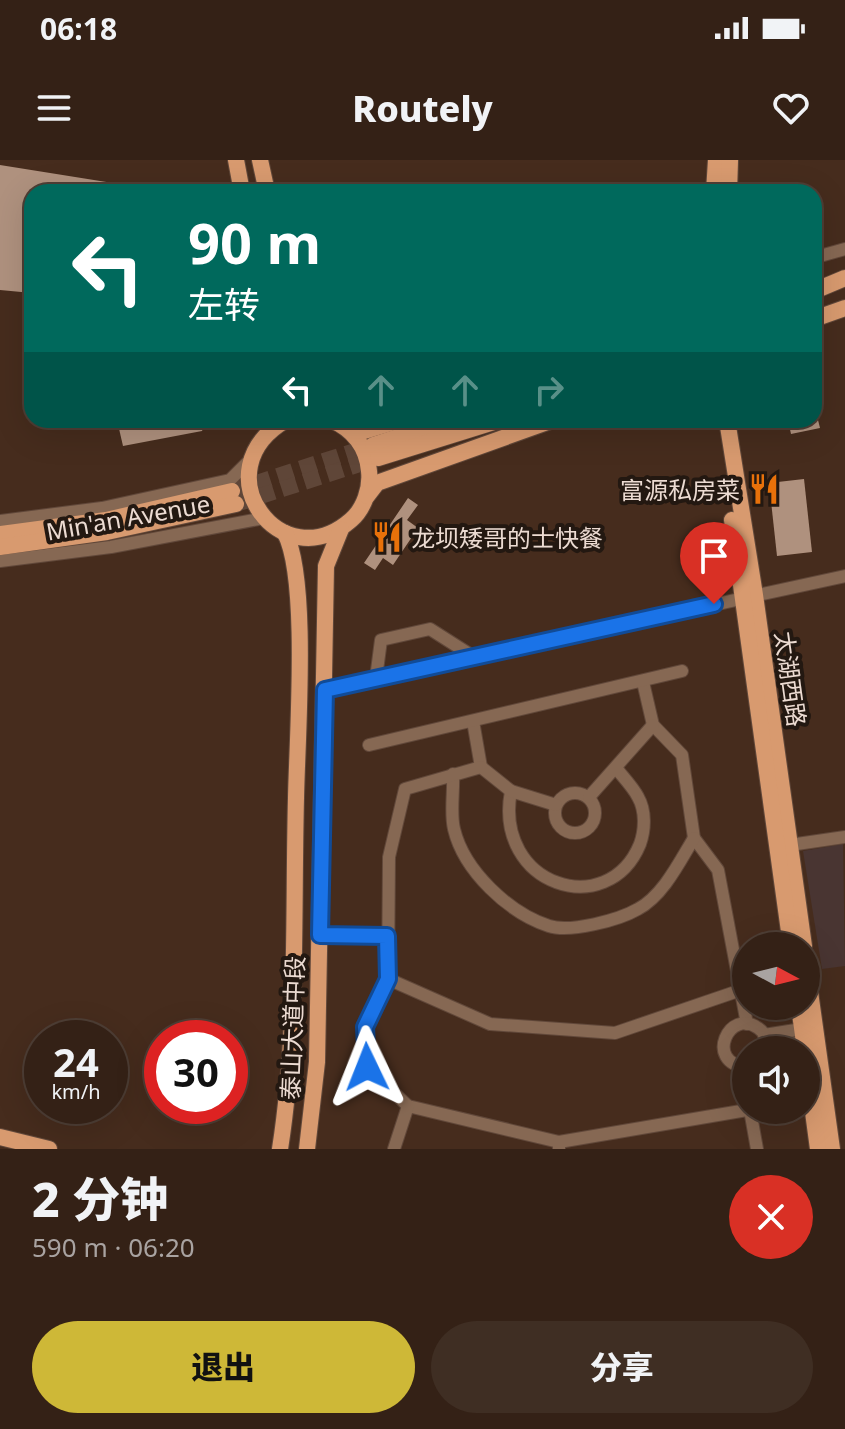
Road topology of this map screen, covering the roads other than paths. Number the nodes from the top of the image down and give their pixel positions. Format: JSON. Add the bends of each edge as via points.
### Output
{"nodes":[{"id":1,"x":236,"y":160,"type":"edge"},
{"id":2,"x":260,"y":160,"type":"edge"},
{"id":3,"x":716,"y":160,"type":"edge"},
{"id":4,"x":730,"y":160,"type":"edge"},
{"id":5,"x":240,"y":184,"type":"edge"},
{"id":6,"x":265,"y":184,"type":"edge"},
{"id":7,"x":714,"y":184,"type":"edge"},
{"id":8,"x":729,"y":184,"type":"edge"},
{"id":9,"x":845,"y":249,"type":"edge"},
{"id":10,"x":822,"y":255,"type":"edge"},
{"id":11,"x":845,"y":278,"type":"edge"},
{"id":12,"x":822,"y":288,"type":"edge"},
{"id":13,"x":845,"y":308,"type":"edge"},
{"id":14,"x":822,"y":316,"type":"edge"},
{"id":15,"x":269,"y":428,"type":"edge"},
{"id":16,"x":342,"y":428,"type":"edge"},
{"id":17,"x":354,"y":428,"type":"edge"},
{"id":18,"x":374,"y":428,"type":"edge"},
{"id":19,"x":431,"y":428,"type":"edge"},
{"id":20,"x":468,"y":428,"type":"edge"},
{"id":21,"x":531,"y":428,"type":"edge"},
{"id":22,"x":718,"y":428,"type":"edge"},
{"id":23,"x":728,"y":428,"type":"edge"},
{"id":24,"x":251,"y":459,"type":"junction"},
{"id":25,"x":366,"y":497,"type":"junction"},
{"id":26,"x":264,"y":518,"type":"junction"},
{"id":27,"x":0,"y":521,"type":"edge"},
{"id":28,"x":341,"y":529,"type":"junction"},
{"id":29,"x":285,"y":533,"type":"junction"},
{"id":30,"x":0,"y":534,"type":"edge"},
{"id":31,"x":0,"y":547,"type":"edge"},
{"id":32,"x":0,"y":561,"type":"edge"},
{"id":33,"x":845,"y":576,"type":"edge"},
{"id":34,"x":750,"y":596,"type":"junction"},
{"id":35,"x":474,"y":657,"type":"junction"},
{"id":36,"x":682,"y":671,"type":"dead end"},
{"id":37,"x":376,"y":678,"type":"junction"},
{"id":38,"x":643,"y":682,"type":"junction"},
{"id":39,"x":325,"y":690,"type":"junction"},
{"id":40,"x":473,"y":721,"type":"junction"},
{"id":41,"x":653,"y":725,"type":"junction"},
{"id":42,"x":369,"y":745,"type":"dead end"},
{"id":43,"x":481,"y":767,"type":"junction"},
{"id":44,"x":616,"y":768,"type":"junction"},
{"id":45,"x":453,"y":774,"type":"junction"},
{"id":46,"x":511,"y":791,"type":"junction"},
{"id":47,"x":589,"y":797,"type":"junction"},
{"id":48,"x":556,"y":805,"type":"junction"},
{"id":49,"x":845,"y":837,"type":"edge"},
{"id":50,"x":694,"y":838,"type":"junction"},
{"id":51,"x":790,"y":845,"type":"junction"},
{"id":52,"x":789,"y":932,"type":"edge"},
{"id":53,"x":802,"y":932,"type":"edge"},
{"id":54,"x":320,"y":935,"type":"junction"},
{"id":55,"x":387,"y":936,"type":"junction"},
{"id":56,"x":732,"y":943,"type":"edge"},
{"id":57,"x":388,"y":979,"type":"junction"},
{"id":58,"x":732,"y":993,"type":"edge"},
{"id":59,"x":746,"y":1020,"type":"edge"},
{"id":60,"x":814,"y":1020,"type":"edge"},
{"id":61,"x":747,"y":1024,"type":"junction"},
{"id":62,"x":758,"y":1036,"type":"edge"},
{"id":63,"x":732,"y":1061,"type":"edge"},
{"id":64,"x":408,"y":1106,"type":"junction"},
{"id":65,"x":732,"y":1113,"type":"edge"},
{"id":66,"x":751,"y":1124,"type":"edge"},
{"id":67,"x":815,"y":1124,"type":"edge"},
{"id":68,"x":0,"y":1137,"type":"edge"},
{"id":69,"x":559,"y":1146,"type":"edge"},
{"id":70,"x":49,"y":1149,"type":"edge"},
{"id":71,"x":280,"y":1149,"type":"edge"},
{"id":72,"x":307,"y":1149,"type":"edge"},
{"id":73,"x":394,"y":1149,"type":"edge"},
{"id":74,"x":757,"y":1149,"type":"edge"},
{"id":75,"x":818,"y":1149,"type":"edge"},
{"id":76,"x":832,"y":1149,"type":"edge"}],
"edges":[{"from":1,"to":5,"type":"main road"},
{"from":2,"to":6,"type":"main road"},
{"from":3,"to":7,"type":"main road"},
{"from":4,"to":8,"type":"main road"},
{"from":9,"to":10,"type":"street"},
{"from":11,"to":12,"type":"main road"},
{"from":13,"to":14,"type":"main road"},
{"from":15,"to":24,"type":"main road"},
{"from":16,"to":25,"type":"main road","via":[[369,464]]},
{"from":17,"to":18,"type":"main road"},
{"from":19,"to":20,"type":"main road","via":[[376,451]]},
{"from":21,"to":25,"type":"main road","via":[[377,483]]},
{"from":22,"to":34,"type":"main road","name":"太湖西路"},
{"from":23,"to":34,"type":"main road","name":"太湖西路"},
{"from":24,"to":26,"type":"main road","via":[[248,484]]},
{"from":24,"to":27,"type":"street","name":"Min'an Avenue","via":[[230,480],[102,508]]},
{"from":25,"to":28,"type":"main road","name":"泰山大道中段"},
{"from":26,"to":29,"type":"main road"},
{"from":26,"to":32,"type":"street","name":"Min'an Avenue","via":[[111,547]]},
{"from":28,"to":29,"type":"main road","via":[[310,538]]},
{"from":28,"to":39,"type":"main road","name":"泰山大道中段","via":[[326,566]]},
{"from":29,"to":71,"type":"main road","name":"泰山大道中段","via":[[296,563],[298,698],[289,1060]]},
{"from":30,"to":31,"type":"main road","name":"Min'an Avenue","via":[[234,498],[107,532]]},
{"from":33,"to":34,"type":"street"},
{"from":34,"to":35,"type":"street"},
{"from":34,"to":51,"type":"main road","name":"太湖西路"},
{"from":34,"to":52,"type":"main road","name":"太湖西路"},
{"from":35,"to":37,"type":"street"},
{"from":35,"to":37,"type":"street","via":[[430,629],[381,640]]},
{"from":36,"to":38,"type":"street"},
{"from":37,"to":39,"type":"street"},
{"from":38,"to":40,"type":"street"},
{"from":38,"to":41,"type":"street"},
{"from":39,"to":54,"type":"main road","name":"泰山大道中段"},
{"from":40,"to":42,"type":"street"},
{"from":40,"to":43,"type":"street"},
{"from":41,"to":44,"type":"street"},
{"from":41,"to":50,"type":"street","via":[[682,755]]},
{"from":43,"to":45,"type":"street"},
{"from":43,"to":46,"type":"street"},
{"from":44,"to":46,"type":"street","via":[[639,797],[643,835],[625,869],[602,883],[574,887],[544,878],[524,862],[513,843],[507,810]]},
{"from":44,"to":47,"type":"street"},
{"from":45,"to":50,"type":"street","via":[[454,828],[470,864],[508,904],[551,927],[595,925],[640,909],[669,878]]},
{"from":45,"to":55,"type":"street","via":[[405,789],[389,857]]},
{"from":46,"to":48,"type":"street"},
{"from":47,"to":48,"type":"street","via":[[571,792]]},
{"from":47,"to":48,"type":"street","via":[[594,821],[580,833],[558,824]]},
{"from":49,"to":51,"type":"street"},
{"from":50,"to":56,"type":"street","via":[[718,870]]},
{"from":51,"to":53,"type":"main road","name":"太湖西路"},
{"from":54,"to":55,"type":"street"},
{"from":54,"to":72,"type":"main road","name":"泰山大道中段","via":[[317,1062]]},
{"from":55,"to":57,"type":"street"},
{"from":57,"to":58,"type":"street","via":[[490,1024],[615,1033]]},
{"from":57,"to":64,"type":"street","via":[[365,1027],[367,1067]]},
{"from":59,"to":61,"type":"street"},
{"from":60,"to":76,"type":"main road"},
{"from":61,"to":62,"type":"street"},
{"from":61,"to":63,"type":"street","via":[[733,1027],[723,1046]]},
{"from":64,"to":69,"type":"street"},
{"from":64,"to":73,"type":"street"},
{"from":65,"to":69,"type":"street"},
{"from":66,"to":74,"type":"street"},
{"from":67,"to":75,"type":"main road"},
{"from":68,"to":70,"type":"main road"}]}
